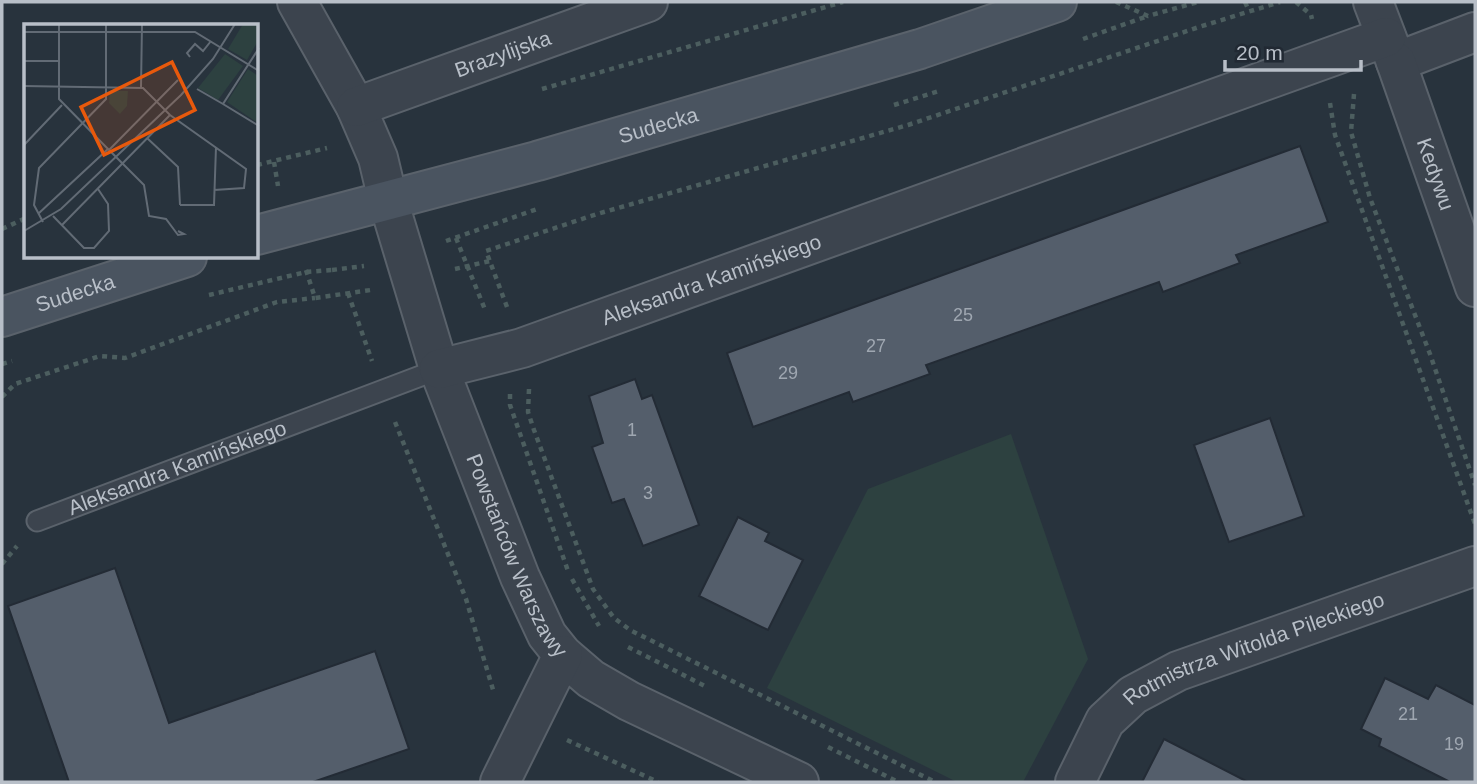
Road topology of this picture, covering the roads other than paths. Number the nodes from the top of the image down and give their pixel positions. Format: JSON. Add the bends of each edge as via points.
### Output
{"nodes":[{"id":1,"x":297,"y":2,"type":"edge"},
{"id":2,"x":648,"y":2,"type":"edge"},
{"id":3,"x":1057,"y":2,"type":"edge"},
{"id":4,"x":1373,"y":2,"type":"edge"},
{"id":5,"x":1475,"y":32,"type":"edge"},
{"id":6,"x":1391,"y":50,"type":"junction"},
{"id":7,"x":356,"y":107,"type":"junction"},
{"id":8,"x":388,"y":200,"type":"junction"},
{"id":9,"x":274,"y":230,"type":"edge"},
{"id":10,"x":181,"y":259,"type":"edge"},
{"id":11,"x":1475,"y":287,"type":"edge"},
{"id":12,"x":2,"y":317,"type":"edge"},
{"id":13,"x":439,"y":369,"type":"junction"},
{"id":14,"x":37,"y":521,"type":"dead end"},
{"id":15,"x":1475,"y":566,"type":"edge"},
{"id":16,"x":563,"y":655,"type":"junction"},
{"id":17,"x":500,"y":782,"type":"edge"},
{"id":18,"x":799,"y":782,"type":"edge"},
{"id":19,"x":1075,"y":782,"type":"edge"}],
"edges":[{"from":1,"to":7,"type":"street","name":"Powstańców Warszawy"},
{"from":2,"to":7,"type":"street","name":"Brazylijska"},
{"from":3,"to":8,"type":"street","name":"Sudecka","via":[[920,49]]},
{"from":4,"to":6,"type":"street"},
{"from":5,"to":6,"type":"street","name":"Aleksandra Kamińskiego"},
{"from":6,"to":11,"type":"street","name":"Kedywu"},
{"from":6,"to":13,"type":"street","name":"Aleksandra Kamińskiego","via":[[1336,54],[513,350]]},
{"from":7,"to":8,"type":"street","name":"Powstańców Warszawy","via":[[378,158]]},
{"from":8,"to":9,"type":"street","name":"Sudecka"},
{"from":8,"to":13,"type":"street","name":"Powstańców Warszawy"},
{"from":10,"to":12,"type":"street","name":"Sudecka"},
{"from":13,"to":14,"type":"lane","name":"Aleksandra Kamińskiego"},
{"from":13,"to":16,"type":"street","name":"Powstańców Warszawy","via":[[520,577],[547,635]]},
{"from":15,"to":19,"type":"street","name":"Rotmistrza Witolda Pileckiego","via":[[1178,671],[1133,695],[1105,721]]},
{"from":16,"to":17,"type":"street"},
{"from":16,"to":18,"type":"street","name":"Powstańców Warszawy","via":[[591,679],[629,701]]}]}
